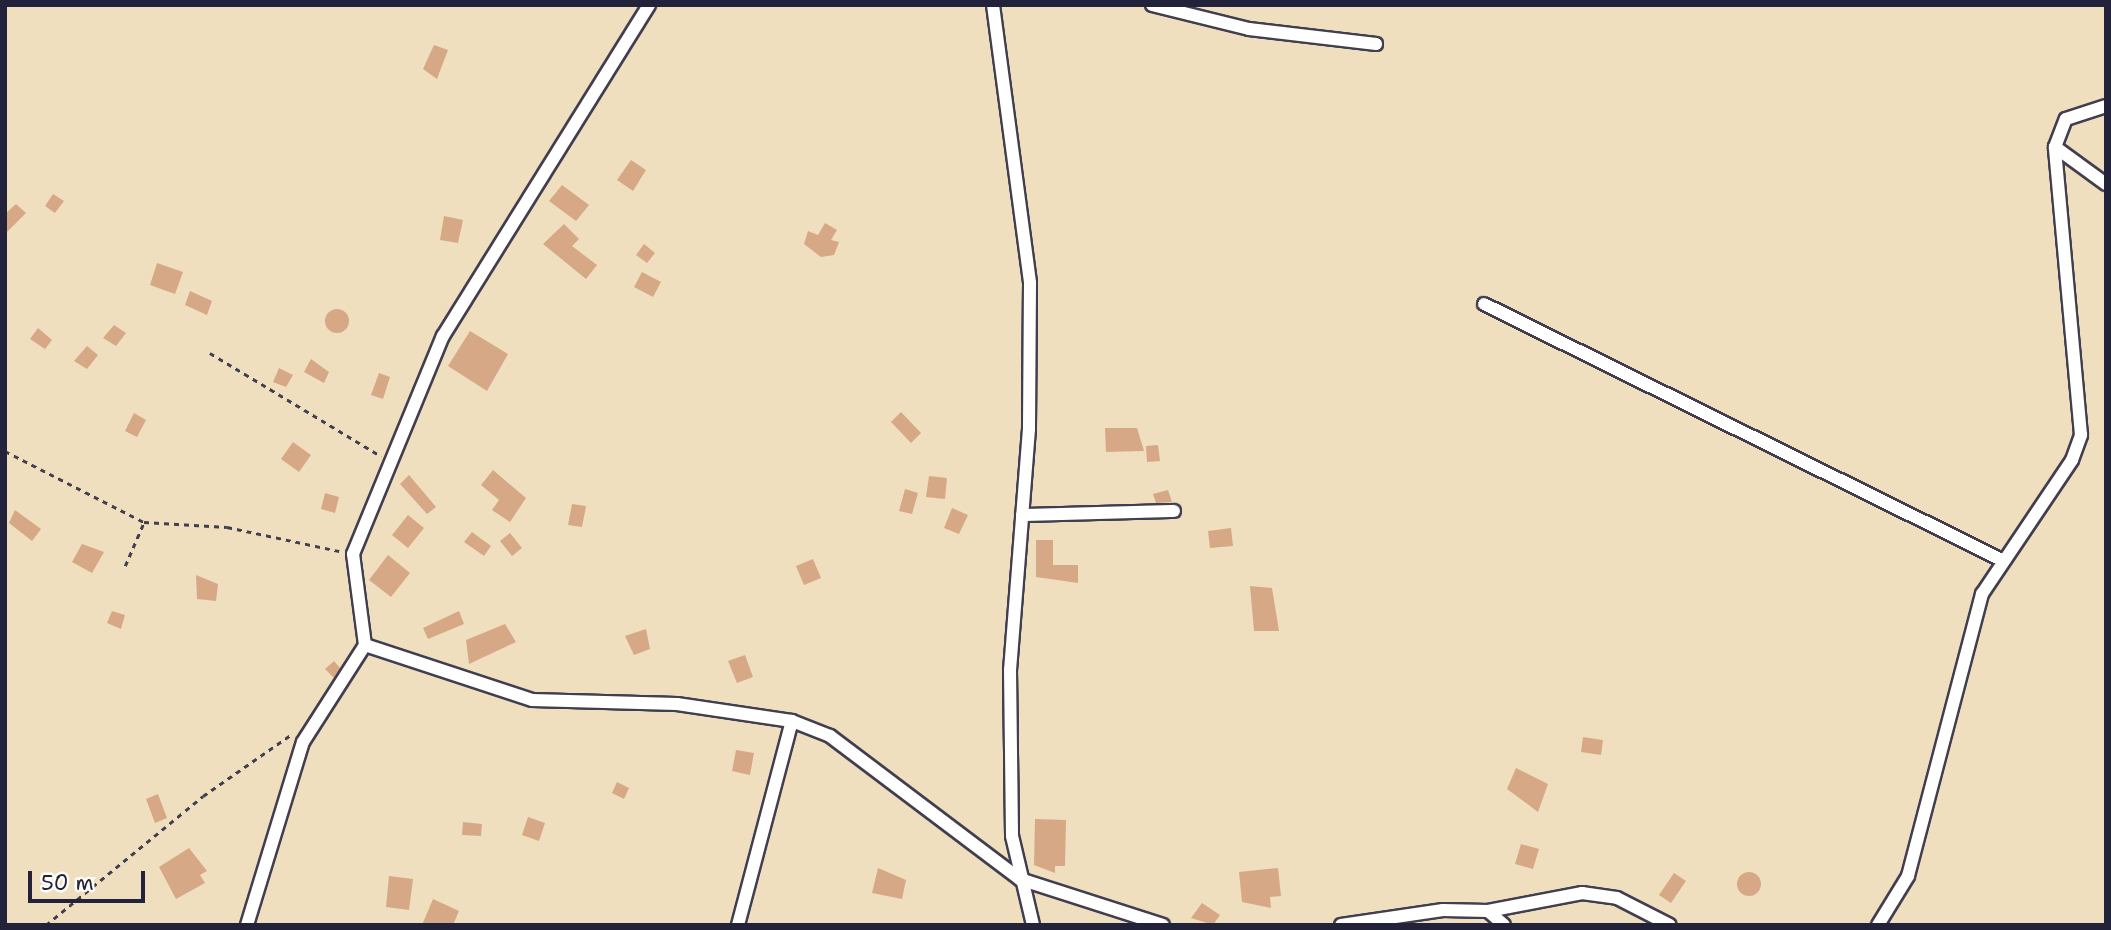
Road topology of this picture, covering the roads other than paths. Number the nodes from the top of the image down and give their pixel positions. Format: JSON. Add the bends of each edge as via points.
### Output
{"nodes":[{"id":1,"x":649,"y":5,"type":"edge"},
{"id":2,"x":993,"y":5,"type":"edge"},
{"id":3,"x":1152,"y":5,"type":"edge"},
{"id":4,"x":1376,"y":44,"type":"dead end"},
{"id":5,"x":2106,"y":106,"type":"edge"},
{"id":6,"x":2055,"y":147,"type":"junction"},
{"id":7,"x":2106,"y":184,"type":"edge"},
{"id":8,"x":1485,"y":304,"type":"dead end"},
{"id":9,"x":1174,"y":511,"type":"dead end"},
{"id":10,"x":1022,"y":515,"type":"junction"},
{"id":11,"x":2002,"y":560,"type":"junction"},
{"id":12,"x":365,"y":645,"type":"junction"},
{"id":13,"x":792,"y":722,"type":"junction"},
{"id":14,"x":1020,"y":879,"type":"junction"},
{"id":15,"x":1488,"y":911,"type":"junction"},
{"id":16,"x":247,"y":925,"type":"edge"},
{"id":17,"x":738,"y":925,"type":"edge"},
{"id":18,"x":1033,"y":925,"type":"edge"},
{"id":19,"x":1163,"y":925,"type":"edge"},
{"id":20,"x":1341,"y":925,"type":"edge"},
{"id":21,"x":1504,"y":925,"type":"edge"},
{"id":22,"x":1670,"y":925,"type":"edge"},
{"id":23,"x":1878,"y":925,"type":"edge"}],
"edges":[{"from":1,"to":12,"type":"street","via":[[601,91],[443,336],[353,554]]},
{"from":2,"to":10,"type":"street","via":[[1030,283]]},
{"from":3,"to":4,"type":"street","via":[[1249,29]]},
{"from":5,"to":6,"type":"street","via":[[2066,119]]},
{"from":6,"to":7,"type":"street"},
{"from":6,"to":11,"type":"street","via":[[2081,435],[2071,460]]},
{"from":8,"to":11,"type":"street"},
{"from":9,"to":10,"type":"street"},
{"from":10,"to":14,"type":"street","via":[[1010,670],[1012,836]]},
{"from":11,"to":23,"type":"street","via":[[1982,594],[1908,876]]},
{"from":12,"to":13,"type":"street","via":[[532,700],[677,704]]},
{"from":12,"to":16,"type":"street","via":[[309,732]]},
{"from":13,"to":14,"type":"street","via":[[830,736]]},
{"from":13,"to":17,"type":"street"},
{"from":14,"to":18,"type":"street"},
{"from":14,"to":19,"type":"street"},
{"from":15,"to":20,"type":"street","via":[[1443,910]]},
{"from":15,"to":21,"type":"street"},
{"from":15,"to":22,"type":"street","via":[[1582,893],[1617,898]]}]}
